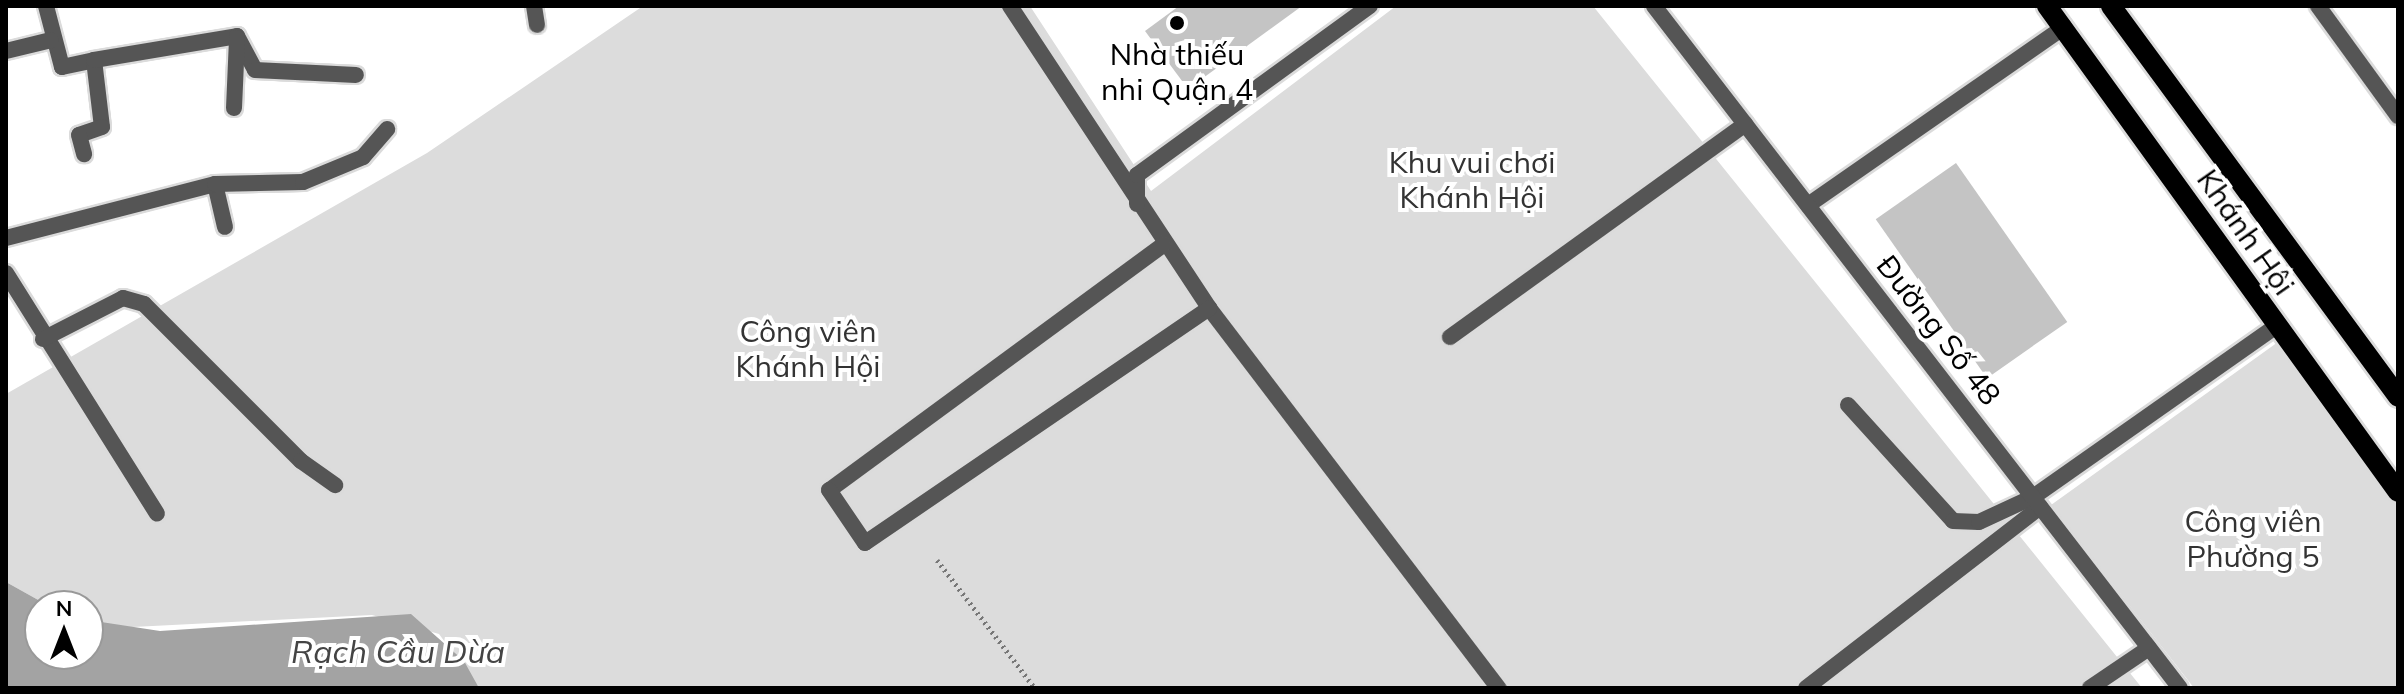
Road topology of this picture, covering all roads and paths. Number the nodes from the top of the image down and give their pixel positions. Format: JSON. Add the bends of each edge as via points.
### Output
{"nodes":[{"id":1,"x":46,"y":6,"type":"edge"},
{"id":2,"x":534,"y":6,"type":"edge"},
{"id":3,"x":1010,"y":6,"type":"edge"},
{"id":4,"x":1370,"y":6,"type":"edge"},
{"id":5,"x":1654,"y":6,"type":"edge"},
{"id":6,"x":2047,"y":6,"type":"edge"},
{"id":7,"x":2111,"y":6,"type":"edge"},
{"id":8,"x":2318,"y":6,"type":"edge"},
{"id":9,"x":537,"y":25,"type":"dead end"},
{"id":10,"x":2064,"y":27,"type":"junction"},
{"id":11,"x":237,"y":36,"type":"junction"},
{"id":12,"x":51,"y":40,"type":"junction"},
{"id":13,"x":6,"y":51,"type":"edge"},
{"id":14,"x":94,"y":60,"type":"junction"},
{"id":15,"x":356,"y":75,"type":"dead end"},
{"id":16,"x":234,"y":108,"type":"dead end"},
{"id":17,"x":2398,"y":116,"type":"edge"},
{"id":18,"x":1745,"y":124,"type":"junction"},
{"id":19,"x":387,"y":129,"type":"dead end"},
{"id":20,"x":84,"y":154,"type":"dead end"},
{"id":21,"x":215,"y":184,"type":"junction"},
{"id":22,"x":1137,"y":205,"type":"junction"},
{"id":23,"x":1808,"y":205,"type":"junction"},
{"id":24,"x":225,"y":227,"type":"dead end"},
{"id":25,"x":6,"y":238,"type":"edge"},
{"id":26,"x":1163,"y":245,"type":"junction"},
{"id":27,"x":6,"y":273,"type":"edge"},
{"id":28,"x":1209,"y":308,"type":"junction"},
{"id":29,"x":2276,"y":326,"type":"junction"},
{"id":30,"x":1450,"y":337,"type":"dead end"},
{"id":31,"x":43,"y":339,"type":"junction"},
{"id":32,"x":2398,"y":397,"type":"edge"},
{"id":33,"x":1848,"y":405,"type":"dead end"},
{"id":34,"x":335,"y":485,"type":"dead end"},
{"id":35,"x":2396,"y":487,"type":"edge"},
{"id":36,"x":2036,"y":502,"type":"junction"},
{"id":37,"x":157,"y":514,"type":"dead end"},
{"id":38,"x":937,"y":560,"type":"dead end"},
{"id":39,"x":2149,"y":648,"type":"junction"},
{"id":40,"x":1035,"y":688,"type":"edge"},
{"id":41,"x":1499,"y":688,"type":"edge"},
{"id":42,"x":1806,"y":688,"type":"edge"},
{"id":43,"x":2090,"y":688,"type":"edge"},
{"id":44,"x":2180,"y":688,"type":"edge"}],
"edges":[{"from":1,"to":12,"type":"street"},
{"from":2,"to":9,"type":"street"},
{"from":3,"to":22,"type":"street"},
{"from":4,"to":22,"type":"street","via":[[1137,175]]},
{"from":5,"to":18,"type":"street","name":"Đường Số 48"},
{"from":6,"to":10,"type":"main road","name":"Khánh Hội"},
{"from":7,"to":32,"type":"main road","name":"Khánh Hội"},
{"from":8,"to":17,"type":"street"},
{"from":10,"to":23,"type":"street"},
{"from":10,"to":29,"type":"main road","name":"Khánh Hội"},
{"from":11,"to":14,"type":"street"},
{"from":11,"to":15,"type":"street","via":[[255,70]]},
{"from":11,"to":16,"type":"street"},
{"from":12,"to":13,"type":"street"},
{"from":12,"to":14,"type":"street","via":[[62,67]]},
{"from":14,"to":20,"type":"street","via":[[102,127],[79,135]]},
{"from":18,"to":23,"type":"street","name":"Đường Số 48"},
{"from":18,"to":30,"type":"street"},
{"from":19,"to":21,"type":"street","via":[[363,157],[326,175]]},
{"from":21,"to":24,"type":"street"},
{"from":21,"to":25,"type":"street"},
{"from":22,"to":26,"type":"street"},
{"from":23,"to":36,"type":"street","name":"Đường Số 48"},
{"from":26,"to":28,"type":"street"},
{"from":26,"to":28,"type":"street","via":[[829,490],[865,543]]},
{"from":27,"to":31,"type":"street"},
{"from":28,"to":41,"type":"street"},
{"from":29,"to":35,"type":"main road","name":"Khánh Hội"},
{"from":29,"to":36,"type":"street"},
{"from":31,"to":34,"type":"street","via":[[123,298],[144,304],[301,461]]},
{"from":31,"to":37,"type":"street"},
{"from":33,"to":36,"type":"street","via":[[1953,521],[1979,522]]},
{"from":36,"to":39,"type":"street","name":"Đường Số 48"},
{"from":36,"to":42,"type":"street"},
{"from":38,"to":40,"type":"path"},
{"from":39,"to":43,"type":"street"},
{"from":39,"to":44,"type":"street","name":"Đường Số 48"}]}
